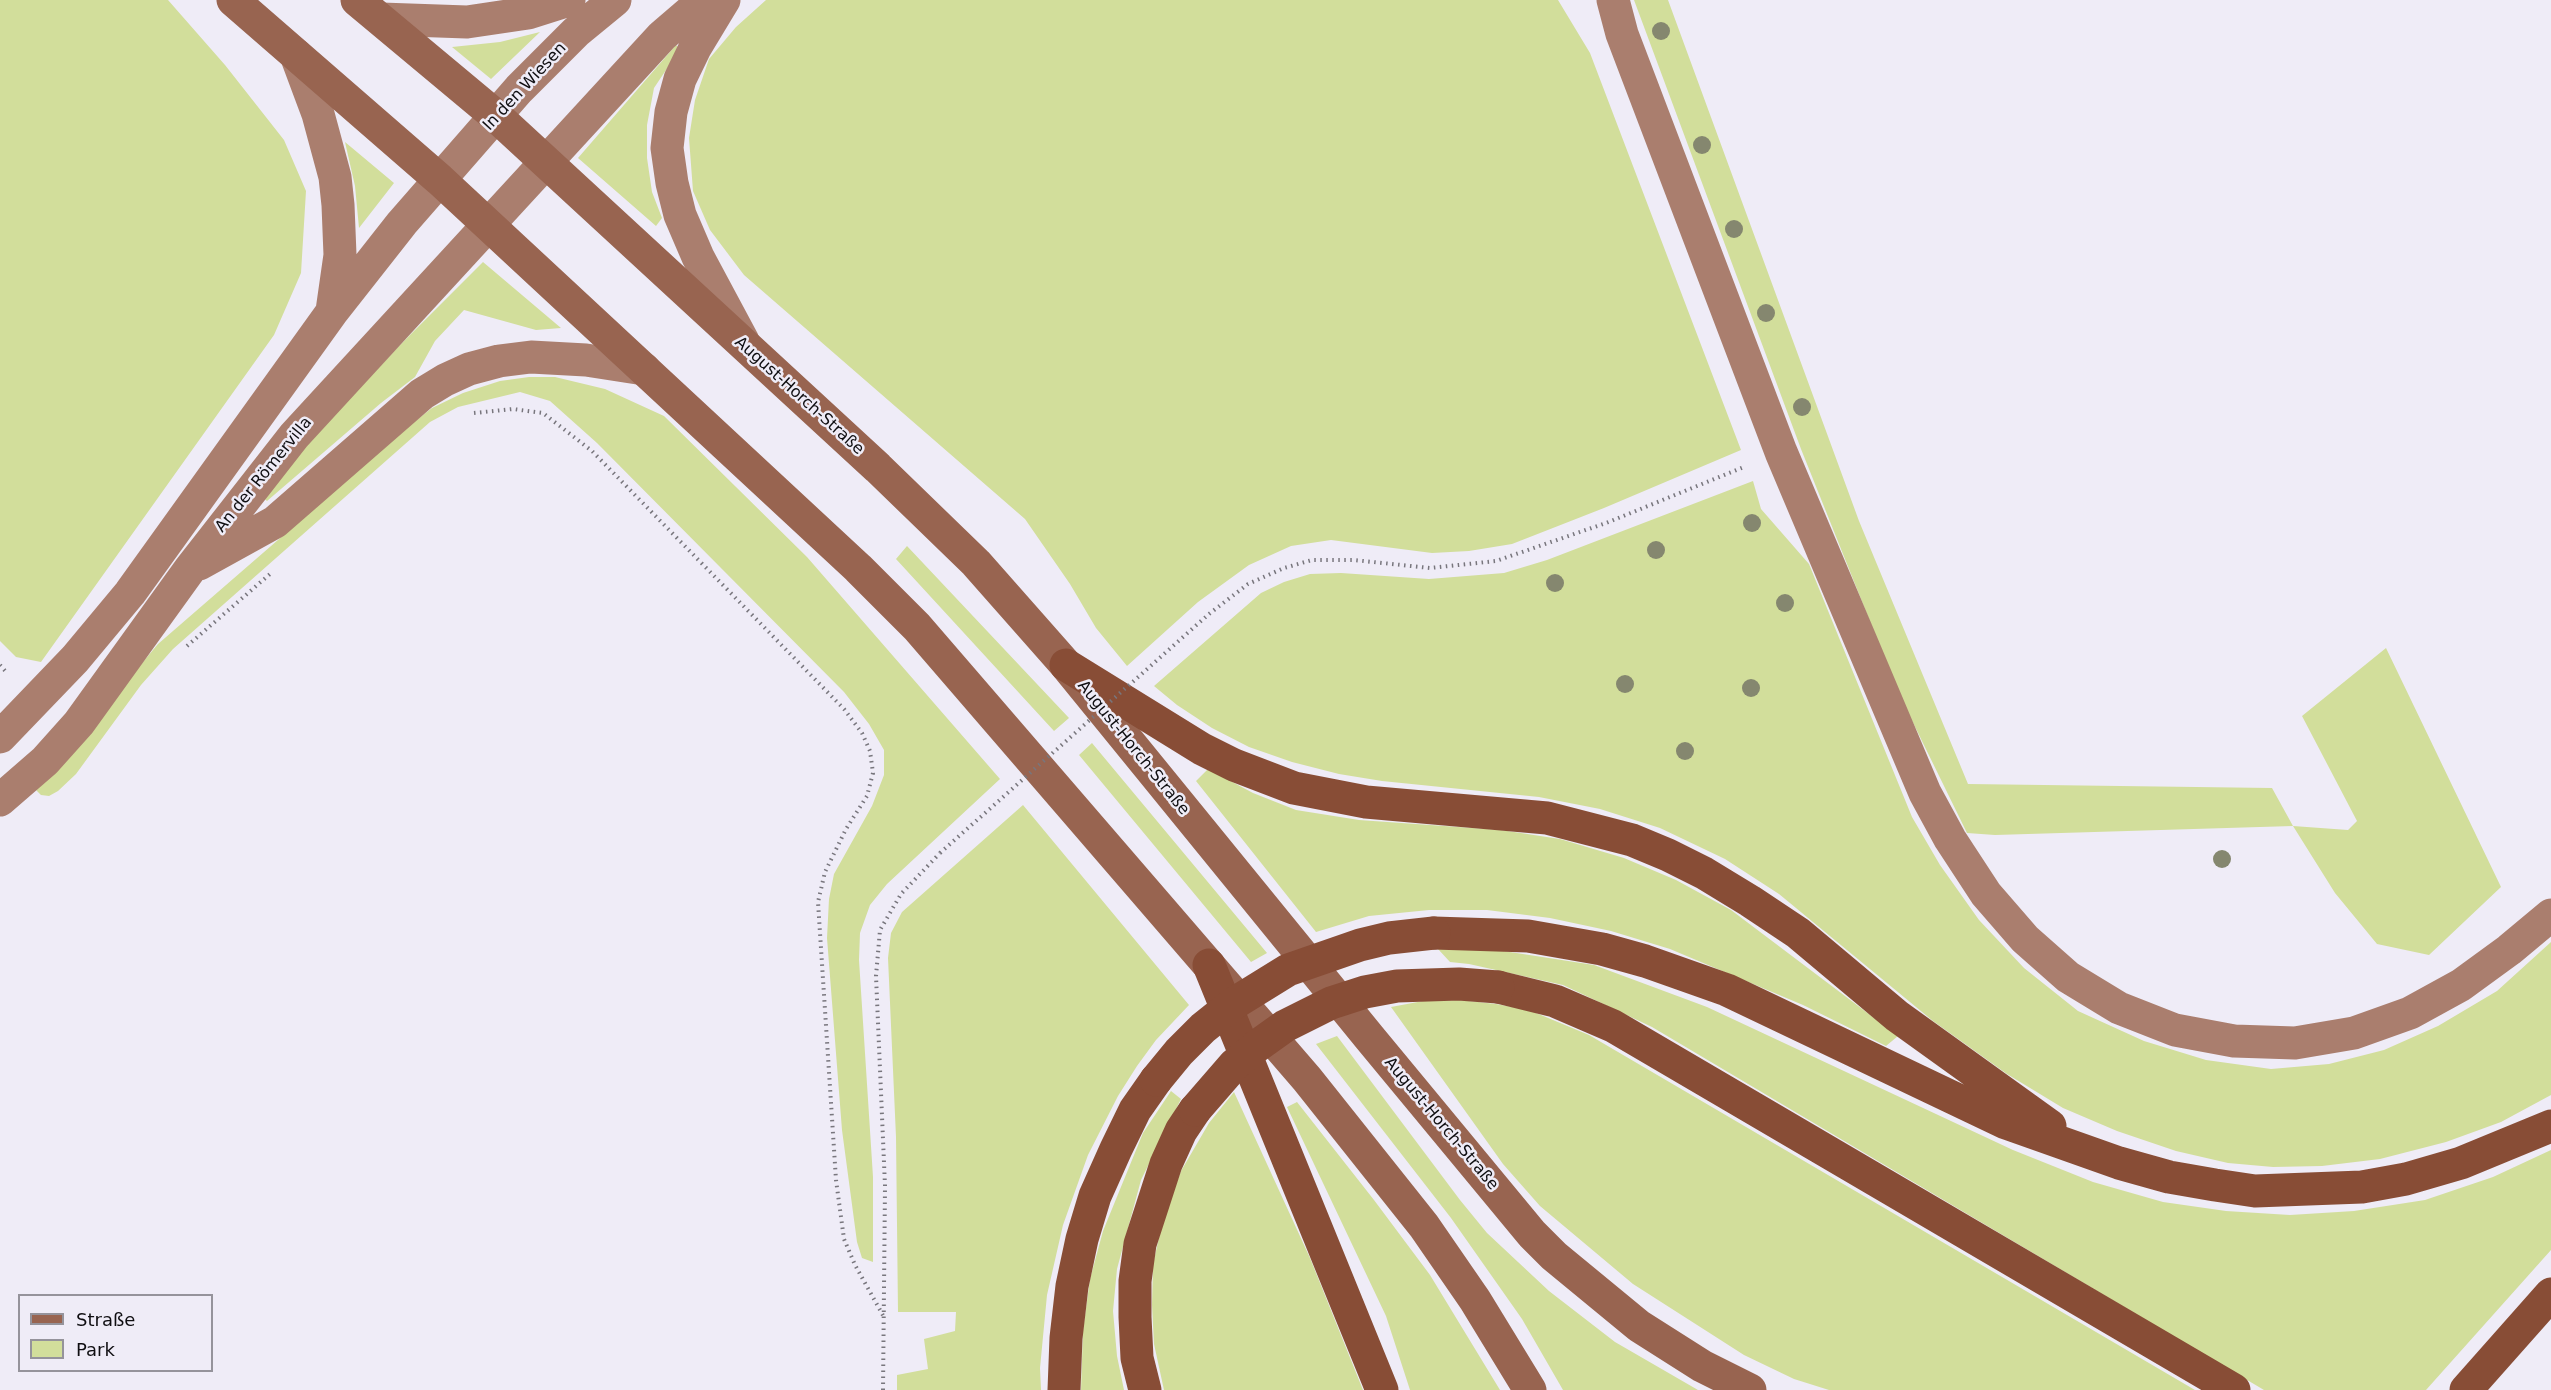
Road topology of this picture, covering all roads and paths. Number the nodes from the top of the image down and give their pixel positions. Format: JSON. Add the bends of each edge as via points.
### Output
{"nodes":[{"id":1,"x":232,"y":0,"type":"edge"},
{"id":2,"x":569,"y":0,"type":"edge"},
{"id":3,"x":615,"y":0,"type":"edge"},
{"id":4,"x":704,"y":0,"type":"edge"},
{"id":5,"x":724,"y":0,"type":"edge"},
{"id":6,"x":1592,"y":0,"type":"edge"},
{"id":7,"x":1613,"y":0,"type":"edge"},
{"id":8,"x":369,"y":9,"type":"edge"},
{"id":9,"x":1622,"y":34,"type":"junction"},
{"id":10,"x":296,"y":55,"type":"junction"},
{"id":11,"x":496,"y":116,"type":"junction"},
{"id":12,"x":545,"y":162,"type":"junction"},
{"id":13,"x":440,"y":180,"type":"junction"},
{"id":14,"x":488,"y":225,"type":"junction"},
{"id":15,"x":332,"y":312,"type":"junction"},
{"id":16,"x":747,"y":348,"type":"junction"},
{"id":17,"x":644,"y":369,"type":"junction"},
{"id":18,"x":464,"y":414,"type":"dead end"},
{"id":19,"x":1781,"y":452,"type":"junction"},
{"id":20,"x":190,"y":569,"type":"junction"},
{"id":21,"x":272,"y":572,"type":"dead end"},
{"id":22,"x":183,"y":649,"type":"dead end"},
{"id":23,"x":1066,"y":665,"type":"junction"},
{"id":24,"x":0,"y":737,"type":"edge"},
{"id":25,"x":0,"y":800,"type":"edge"},
{"id":26,"x":2551,"y":915,"type":"edge"},
{"id":27,"x":1209,"y":965,"type":"junction"},
{"id":28,"x":2551,"y":1126,"type":"edge"},
{"id":29,"x":2089,"y":1153,"type":"junction"},
{"id":30,"x":2551,"y":1294,"type":"edge"},
{"id":31,"x":885,"y":1318,"type":"junction"},
{"id":32,"x":883,"y":1390,"type":"edge"},
{"id":33,"x":1064,"y":1390,"type":"edge"},
{"id":34,"x":1145,"y":1390,"type":"edge"},
{"id":35,"x":1382,"y":1390,"type":"edge"},
{"id":36,"x":1530,"y":1390,"type":"edge"},
{"id":37,"x":1750,"y":1390,"type":"edge"},
{"id":38,"x":2234,"y":1390,"type":"edge"},
{"id":39,"x":2466,"y":1390,"type":"edge"}],
"edges":[{"from":1,"to":10,"type":"main road"},
{"from":2,"to":8,"type":"street","via":[[528,13],[467,22]]},
{"from":3,"to":11,"type":"street","name":"In den Wiesen","via":[[541,66]]},
{"from":4,"to":12,"type":"street","via":[[662,36]]},
{"from":5,"to":16,"type":"street","via":[[680,79],[667,148],[680,215]]},
{"from":6,"to":9,"type":"street"},
{"from":7,"to":9,"type":"street"},
{"from":8,"to":11,"type":"main road","name":"August-Horch-Straße"},
{"from":9,"to":19,"type":"street"},
{"from":10,"to":13,"type":"main road"},
{"from":10,"to":15,"type":"street","via":[[324,135],[336,186],[340,255]]},
{"from":11,"to":12,"type":"main road","name":"August-Horch-Straße"},
{"from":11,"to":13,"type":"street","name":"In den Wiesen"},
{"from":12,"to":14,"type":"street","name":"An der Römervilla"},
{"from":12,"to":16,"type":"main road","name":"August-Horch-Straße"},
{"from":13,"to":14,"type":"main road"},
{"from":13,"to":15,"type":"street","name":"An der Römervilla"},
{"from":14,"to":17,"type":"main road"},
{"from":14,"to":20,"type":"street","name":"An der Römervilla","via":[[294,436]]},
{"from":15,"to":24,"type":"street","name":"An der Römervilla","via":[[130,593],[75,659]]},
{"from":16,"to":23,"type":"main road","name":"August-Horch-Straße","via":[[976,563]]},
{"from":17,"to":20,"type":"street","via":[[531,357],[469,369],[422,394],[275,522]]},
{"from":17,"to":27,"type":"main road","via":[[918,627]]},
{"from":18,"to":31,"type":"path","via":[[513,409],[543,413],[592,451],[844,709],[862,733],[873,773],[867,796],[825,872],[819,902],[836,1180],[844,1239]]},
{"from":19,"to":26,"type":"street","via":[[1925,793],[1950,839],[1986,894],[2025,939],[2068,977],[2119,1008],[2175,1030],[2234,1041],[2295,1043],[2354,1033],[2410,1013],[2461,985]]},
{"from":19,"to":31,"type":"path","bridge":true,"via":[[1606,523],[1496,561],[1430,568],[1312,560],[1248,584],[1209,614],[940,853],[901,894],[880,930],[876,976],[885,1186]]},
{"from":20,"to":25,"type":"street","name":"An der Römervilla","via":[[74,729],[45,761]]},
{"from":21,"to":22,"type":"path"},
{"from":23,"to":29,"type":"highway","via":[[1202,749],[1294,788],[1366,802],[1547,818],[1632,840],[1668,855],[1750,900],[1798,933],[1897,1016]]},
{"from":23,"to":37,"type":"main road","name":"August-Horch-Straße","via":[[1532,1234],[1639,1326],[1702,1366]]},
{"from":27,"to":35,"type":"highway"},
{"from":27,"to":36,"type":"main road","via":[[1307,1079],[1424,1226]]},
{"from":28,"to":29,"type":"highway","via":[[2462,1163],[2362,1187],[2255,1191],[2169,1177]]},
{"from":29,"to":33,"type":"highway","bridge":true,"via":[[1975,1109],[1727,990],[1645,961],[1528,936],[1434,933],[1389,938],[1288,970],[1203,1028],[1156,1080],[1135,1110],[1116,1149],[1095,1196],[1082,1239],[1072,1286]]},
{"from":30,"to":39,"type":"highway"},
{"from":31,"to":32,"type":"path"},
{"from":34,"to":38,"type":"highway","bridge":true,"via":[[1137,1358],[1135,1317],[1140,1244],[1166,1164],[1195,1110],[1234,1065],[1257,1046],[1285,1026],[1331,1003],[1397,986],[1448,984],[1498,987],[1556,1001],[1613,1026]]}]}
